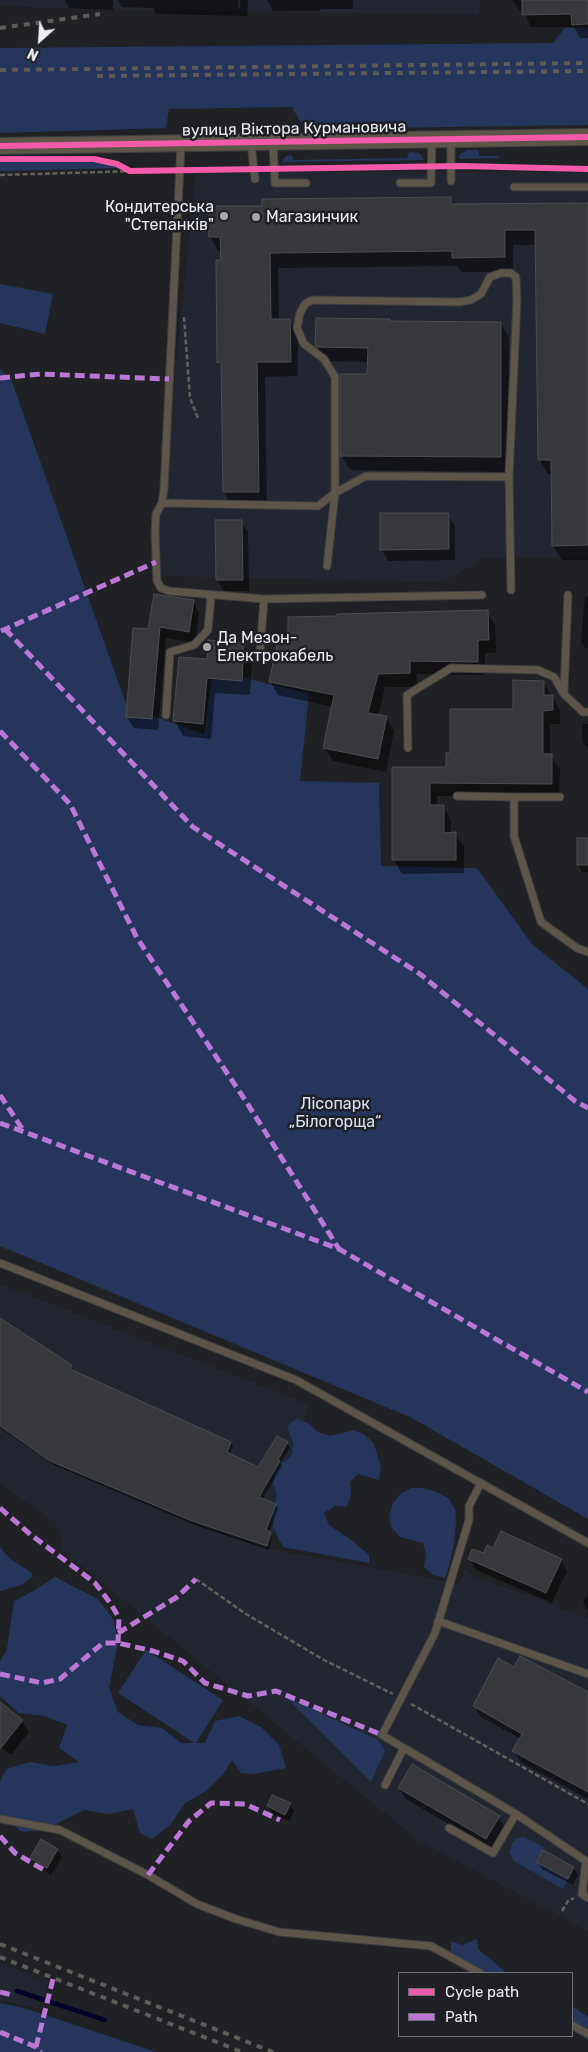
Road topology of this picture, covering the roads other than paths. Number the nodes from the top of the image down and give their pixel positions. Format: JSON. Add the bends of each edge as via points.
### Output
{"nodes":[{"id":1,"x":588,"y":138,"type":"edge"},
{"id":2,"x":432,"y":139,"type":"junction"},
{"id":3,"x":451,"y":139,"type":"junction"},
{"id":4,"x":251,"y":143,"type":"junction"},
{"id":5,"x":273,"y":143,"type":"junction"},
{"id":6,"x":181,"y":145,"type":"junction"},
{"id":7,"x":0,"y":146,"type":"edge"},
{"id":8,"x":255,"y":179,"type":"dead end"},
{"id":9,"x":451,"y":181,"type":"dead end"},
{"id":10,"x":306,"y":183,"type":"dead end"},
{"id":11,"x":400,"y":183,"type":"dead end"},
{"id":12,"x":514,"y":187,"type":"dead end"},
{"id":13,"x":588,"y":187,"type":"edge"},
{"id":14,"x":509,"y":476,"type":"junction"},
{"id":15,"x":335,"y":493,"type":"junction"},
{"id":16,"x":162,"y":503,"type":"junction"},
{"id":17,"x":327,"y":566,"type":"dead end"},
{"id":18,"x":511,"y":590,"type":"dead end"},
{"id":19,"x":211,"y":595,"type":"junction"},
{"id":20,"x":482,"y":595,"type":"dead end"},
{"id":21,"x":568,"y":595,"type":"dead end"},
{"id":22,"x":264,"y":599,"type":"junction"},
{"id":23,"x":260,"y":654,"type":"dead end"},
{"id":24,"x":564,"y":694,"type":"junction"},
{"id":25,"x":588,"y":712,"type":"edge"},
{"id":26,"x":166,"y":714,"type":"dead end"},
{"id":27,"x":408,"y":748,"type":"dead end"},
{"id":28,"x":457,"y":796,"type":"dead end"},
{"id":29,"x":514,"y":797,"type":"junction"},
{"id":30,"x":560,"y":798,"type":"dead end"},
{"id":31,"x":588,"y":952,"type":"edge"},
{"id":32,"x":0,"y":1263,"type":"edge"},
{"id":33,"x":481,"y":1483,"type":"junction"},
{"id":34,"x":588,"y":1543,"type":"edge"},
{"id":35,"x":438,"y":1621,"type":"junction"},
{"id":36,"x":588,"y":1674,"type":"edge"},
{"id":37,"x":404,"y":1748,"type":"junction"},
{"id":38,"x":385,"y":1785,"type":"dead end"},
{"id":39,"x":516,"y":1814,"type":"junction"},
{"id":40,"x":0,"y":1819,"type":"edge"},
{"id":41,"x":449,"y":1828,"type":"dead end"},
{"id":42,"x":585,"y":1896,"type":"edge"},
{"id":43,"x":478,"y":1972,"type":"edge"},
{"id":44,"x":573,"y":2026,"type":"edge"},
{"id":45,"x":588,"y":2034,"type":"edge"}],
"edges":[{"from":1,"to":3,"type":"street","name":"вулиця Віктора Курмановича"},
{"from":2,"to":3,"type":"street","name":"вулиця Віктора Курмановича"},
{"from":2,"to":5,"type":"street","name":"вулиця Віктора Курмановича"},
{"from":2,"to":11,"type":"lane","via":[[431,183]]},
{"from":3,"to":9,"type":"lane"},
{"from":4,"to":5,"type":"street","name":"вулиця Віктора Курмановича"},
{"from":4,"to":6,"type":"street","name":"вулиця Віктора Курмановича"},
{"from":4,"to":8,"type":"lane"},
{"from":5,"to":10,"type":"lane","via":[[275,183]]},
{"from":6,"to":7,"type":"street","name":"вулиця Віктора Курмановича"},
{"from":6,"to":16,"type":"lane"},
{"from":12,"to":13,"type":"lane"},
{"from":14,"to":15,"type":"lane","via":[[366,476]]},
{"from":14,"to":15,"type":"lane","via":[[517,300],[516,277],[511,272],[490,278],[480,294],[459,302],[312,300],[304,304],[297,328],[304,344],[324,359],[335,378]]},
{"from":14,"to":18,"type":"lane"},
{"from":15,"to":16,"type":"lane","via":[[318,506]]},
{"from":15,"to":17,"type":"lane"},
{"from":16,"to":19,"type":"lane","via":[[156,514],[157,582],[169,591]]},
{"from":19,"to":22,"type":"lane"},
{"from":19,"to":26,"type":"lane","via":[[208,630],[194,645],[170,652]]},
{"from":20,"to":22,"type":"lane"},
{"from":21,"to":24,"type":"lane"},
{"from":22,"to":23,"type":"lane"},
{"from":24,"to":25,"type":"lane","via":[[583,712]]},
{"from":24,"to":27,"type":"lane","via":[[554,677],[538,670],[451,668],[407,695]]},
{"from":28,"to":29,"type":"lane"},
{"from":29,"to":30,"type":"lane"},
{"from":29,"to":31,"type":"lane","via":[[514,836],[541,922],[577,948]]},
{"from":32,"to":33,"type":"lane","via":[[296,1380]]},
{"from":33,"to":34,"type":"lane"},
{"from":33,"to":35,"type":"lane","via":[[469,1506],[469,1520]]},
{"from":35,"to":36,"type":"lane"},
{"from":35,"to":37,"type":"lane","via":[[422,1660],[382,1735]]},
{"from":37,"to":38,"type":"lane"},
{"from":37,"to":39,"type":"lane"},
{"from":39,"to":41,"type":"lane","via":[[493,1853]]},
{"from":39,"to":42,"type":"lane","via":[[586,1861]]},
{"from":40,"to":43,"type":"lane","via":[[60,1830],[197,1904],[236,1919],[279,1932],[431,1946]]},
{"from":44,"to":45,"type":"lane"}]}
